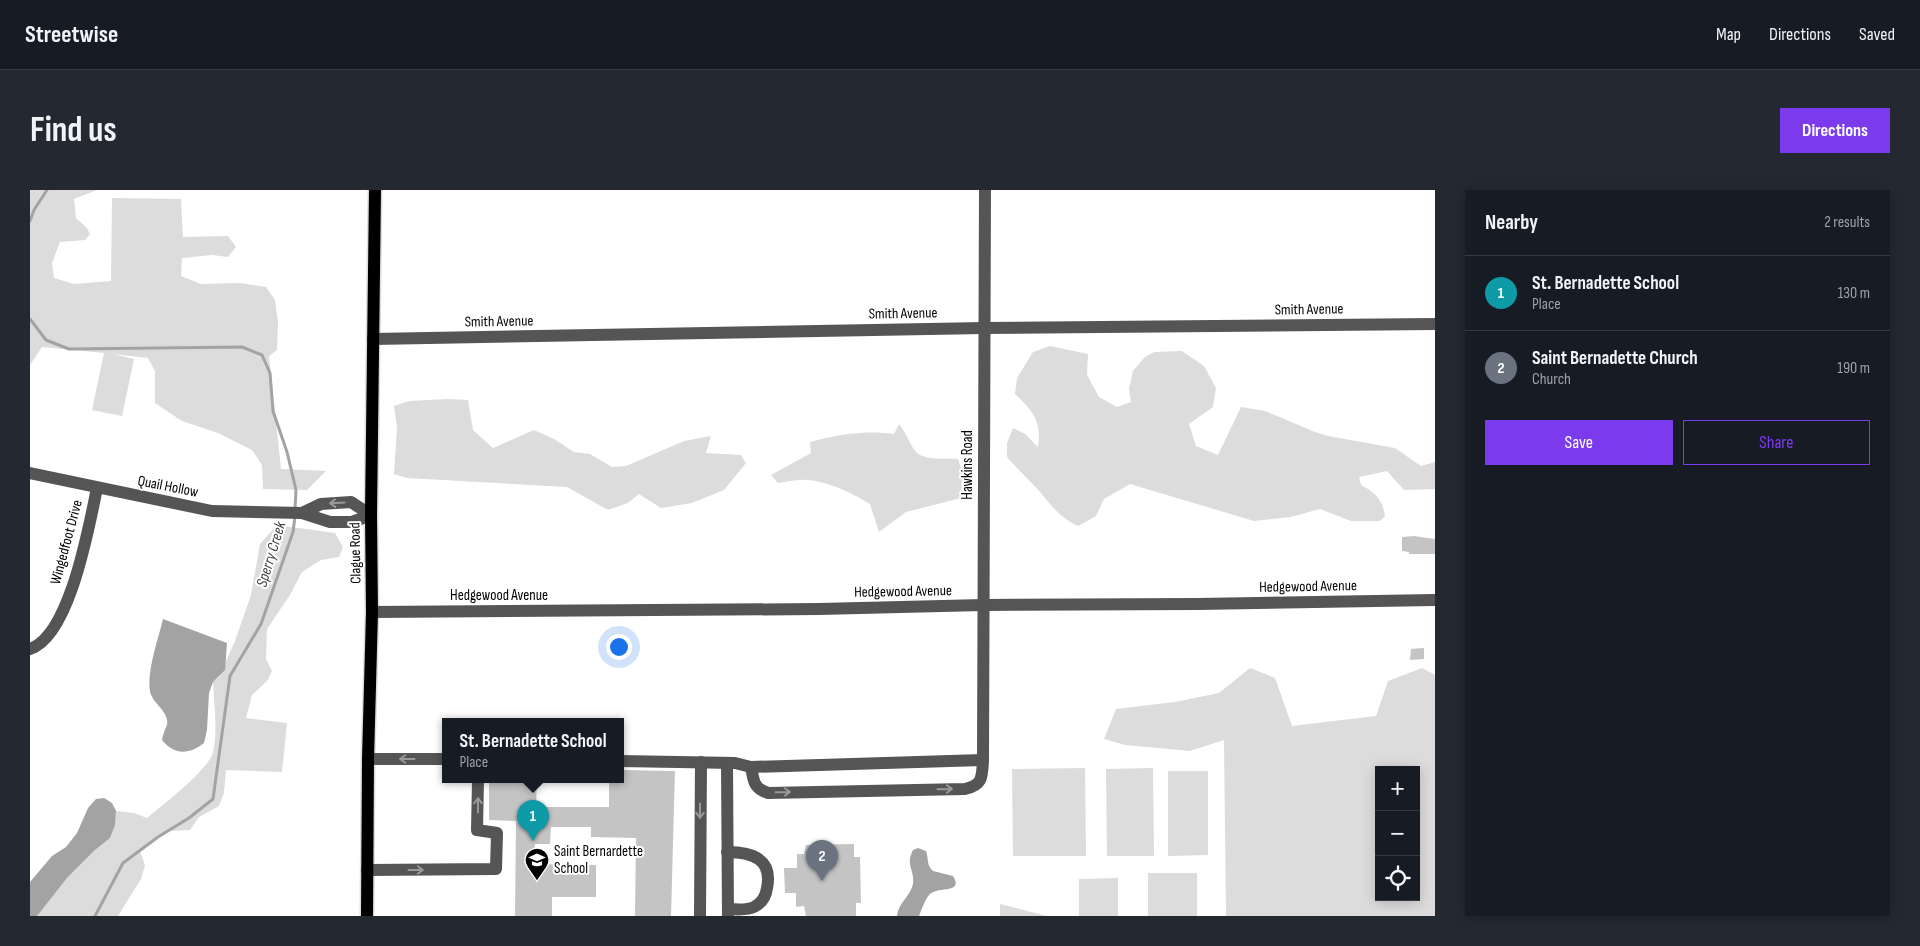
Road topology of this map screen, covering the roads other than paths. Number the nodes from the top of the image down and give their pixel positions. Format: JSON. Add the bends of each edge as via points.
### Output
{"nodes":[{"id":1,"x":375,"y":190,"type":"edge"},
{"id":2,"x":985,"y":190,"type":"edge"},
{"id":3,"x":1435,"y":324,"type":"edge"},
{"id":4,"x":984,"y":328,"type":"junction"},
{"id":5,"x":373,"y":339,"type":"junction"},
{"id":6,"x":30,"y":473,"type":"edge"},
{"id":7,"x":97,"y":488,"type":"junction"},
{"id":8,"x":302,"y":513,"type":"junction"},
{"id":9,"x":371,"y":515,"type":"junction"},
{"id":10,"x":1435,"y":600,"type":"edge"},
{"id":11,"x":984,"y":605,"type":"junction"},
{"id":12,"x":372,"y":612,"type":"junction"},
{"id":13,"x":30,"y":649,"type":"edge"},
{"id":14,"x":368,"y":759,"type":"junction"},
{"id":15,"x":442,"y":759,"type":"edge"},
{"id":16,"x":983,"y":760,"type":"junction"},
{"id":17,"x":624,"y":761,"type":"edge"},
{"id":18,"x":701,"y":762,"type":"junction"},
{"id":19,"x":727,"y":763,"type":"junction"},
{"id":20,"x":751,"y":767,"type":"junction"},
{"id":21,"x":478,"y":783,"type":"edge"},
{"id":22,"x":727,"y":852,"type":"junction"},
{"id":23,"x":367,"y":870,"type":"junction"},
{"id":24,"x":728,"y":913,"type":"edge"},
{"id":25,"x":367,"y":916,"type":"edge"},
{"id":26,"x":700,"y":916,"type":"edge"}],
"edges":[{"from":1,"to":5,"type":"main road","name":"Clague Road"},
{"from":2,"to":4,"type":"street","name":"Hawkins Road"},
{"from":3,"to":4,"type":"street","name":"Smith Avenue"},
{"from":4,"to":5,"type":"street","name":"Smith Avenue"},
{"from":4,"to":11,"type":"street","name":"Hawkins Road"},
{"from":5,"to":9,"type":"main road","name":"Clague Road"},
{"from":6,"to":7,"type":"street","name":"Quail Hollow"},
{"from":7,"to":8,"type":"street","name":"Quail Hollow","via":[[212,511]]},
{"from":7,"to":13,"type":"street","name":"Wingedfoot Drive","via":[[82,557],[61,617],[50,635]]},
{"from":8,"to":9,"type":"street","name":"Quail Hollow","via":[[330,522],[352,522]]},
{"from":9,"to":8,"type":"street","name":"Quail Hollow","one_way":true,"via":[[351,502],[321,504]]},
{"from":9,"to":12,"type":"main road","name":"Clague Road"},
{"from":10,"to":11,"type":"street","name":"Hedgewood Avenue"},
{"from":11,"to":12,"type":"street","name":"Hedgewood Avenue"},
{"from":11,"to":16,"type":"street","name":"Hawkins Road"},
{"from":12,"to":14,"type":"main road","name":"Clague Road"},
{"from":15,"to":14,"type":"street","one_way":true},
{"from":14,"to":23,"type":"main road","name":"Clague Road"},
{"from":16,"to":20,"type":"street"},
{"from":20,"to":16,"type":"street","name":"Hawkins Road","one_way":true,"via":[[755,785],[768,793],[965,789],[980,782]]},
{"from":17,"to":18,"type":"street"},
{"from":18,"to":19,"type":"street"},
{"from":18,"to":26,"type":"street","one_way":true},
{"from":19,"to":20,"type":"street"},
{"from":19,"to":22,"type":"street"},
{"from":23,"to":21,"type":"street","one_way":true,"via":[[496,869],[497,833],[477,830]]},
{"from":22,"to":24,"type":"street"},
{"from":22,"to":24,"type":"street","via":[[745,852],[759,859],[767,868],[769,879],[762,901],[755,907]]},
{"from":23,"to":25,"type":"main road","name":"Clague Road"}]}
